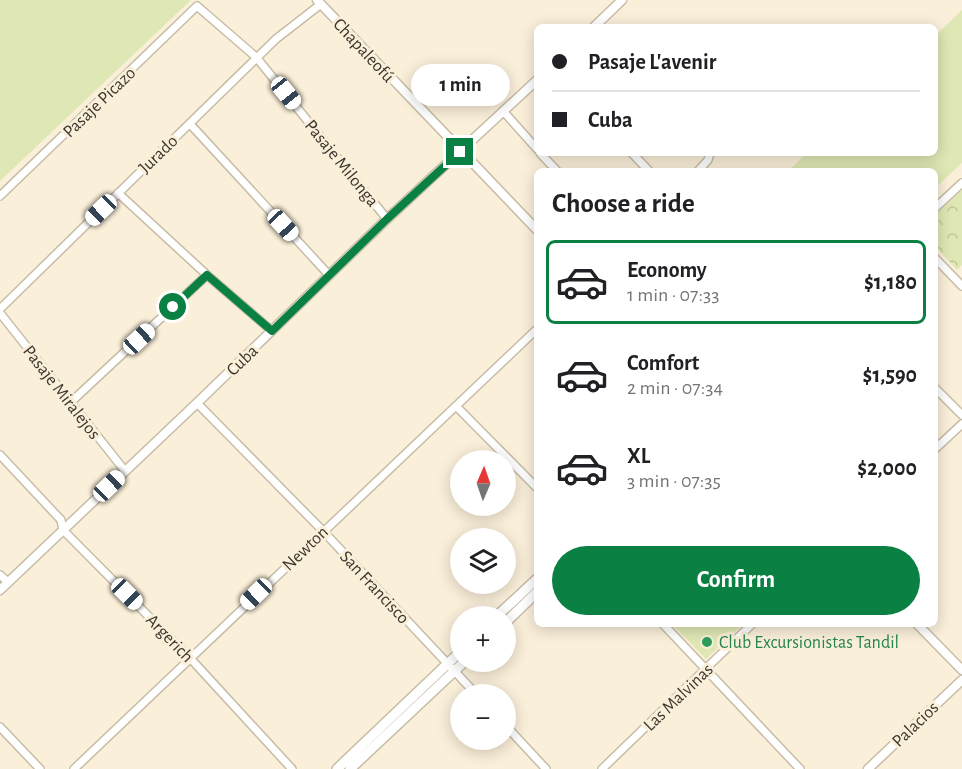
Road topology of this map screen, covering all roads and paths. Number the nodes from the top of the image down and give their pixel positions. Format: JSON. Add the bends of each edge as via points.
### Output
{"nodes":[{"id":1,"x":622,"y":0,"type":"edge"},
{"id":2,"x":319,"y":2,"type":"edge"},
{"id":3,"x":197,"y":6,"type":"joint"},
{"id":4,"x":598,"y":24,"type":"edge"},
{"id":5,"x":256,"y":57,"type":"junction"},
{"id":6,"x":534,"y":83,"type":"edge"},
{"id":7,"x":503,"y":111,"type":"junction"},
{"id":8,"x":190,"y":124,"type":"junction"},
{"id":9,"x":534,"y":146,"type":"edge"},
{"id":10,"x":460,"y":152,"type":"junction"},
{"id":11,"x":543,"y":156,"type":"edge"},
{"id":12,"x":635,"y":156,"type":"edge"},
{"id":13,"x":554,"y":168,"type":"edge"},
{"id":14,"x":646,"y":168,"type":"edge"},
{"id":15,"x":962,"y":183,"type":"edge"},
{"id":16,"x":118,"y":193,"type":"junction"},
{"id":17,"x":0,"y":196,"type":"edge"},
{"id":18,"x":938,"y":205,"type":"edge"},
{"id":19,"x":387,"y":219,"type":"junction"},
{"id":20,"x":534,"y":227,"type":"edge"},
{"id":21,"x":938,"y":261,"type":"edge"},
{"id":22,"x":207,"y":275,"type":"junction"},
{"id":23,"x":329,"y":275,"type":"junction"},
{"id":24,"x":962,"y":286,"type":"edge"},
{"id":25,"x":0,"y":311,"type":"edge"},
{"id":26,"x":272,"y":331,"type":"junction"},
{"id":27,"x":534,"y":333,"type":"edge"},
{"id":28,"x":938,"y":391,"type":"edge"},
{"id":29,"x":71,"y":402,"type":"junction"},
{"id":30,"x":197,"y":403,"type":"junction"},
{"id":31,"x":456,"y":406,"type":"junction"},
{"id":32,"x":962,"y":415,"type":"edge"},
{"id":33,"x":962,"y":424,"type":"edge"},
{"id":34,"x":938,"y":446,"type":"edge"},
{"id":35,"x":0,"y":455,"type":"edge"},
{"id":36,"x":125,"y":471,"type":"junction"},
{"id":37,"x":534,"y":485,"type":"edge"},
{"id":38,"x":63,"y":530,"type":"junction"},
{"id":39,"x":323,"y":531,"type":"junction"},
{"id":40,"x":0,"y":575,"type":"edge"},
{"id":41,"x":8,"y":582,"type":"junction"},
{"id":42,"x":534,"y":582,"type":"edge"},
{"id":43,"x":0,"y":590,"type":"edge"},
{"id":44,"x":534,"y":595,"type":"edge"},
{"id":45,"x":508,"y":606,"type":"edge"},
{"id":46,"x":516,"y":612,"type":"edge"},
{"id":47,"x":666,"y":627,"type":"edge"},
{"id":48,"x":749,"y":627,"type":"edge"},
{"id":49,"x":920,"y":627,"type":"edge"},
{"id":50,"x":190,"y":658,"type":"junction"},
{"id":51,"x":450,"y":666,"type":"edge"},
{"id":52,"x":450,"y":668,"type":"edge"},
{"id":53,"x":450,"y":668,"type":"edge"},
{"id":54,"x":705,"y":670,"type":"junction"},
{"id":55,"x":962,"y":670,"type":"edge"},
{"id":56,"x":456,"y":672,"type":"edge"},
{"id":57,"x":962,"y":680,"type":"edge"},
{"id":58,"x":467,"y":684,"type":"edge"},
{"id":59,"x":0,"y":727,"type":"edge"},
{"id":60,"x":516,"y":737,"type":"edge"},
{"id":61,"x":40,"y":769,"type":"edge"},
{"id":62,"x":74,"y":769,"type":"edge"},
{"id":63,"x":292,"y":769,"type":"edge"},
{"id":64,"x":337,"y":769,"type":"edge"},
{"id":65,"x":350,"y":769,"type":"edge"},
{"id":66,"x":546,"y":769,"type":"edge"},
{"id":67,"x":602,"y":769,"type":"edge"},
{"id":68,"x":800,"y":769,"type":"edge"},
{"id":69,"x":868,"y":769,"type":"edge"}],
"edges":[{"from":1,"to":4,"type":"street"},
{"from":2,"to":5,"type":"street","name":"Jurado"},
{"from":2,"to":10,"type":"street","name":"Chapaleofú"},
{"from":3,"to":5,"type":"street","name":"Pasaje Milonga"},
{"from":3,"to":17,"type":"street","name":"Pasaje Picazo"},
{"from":5,"to":8,"type":"street","name":"Jurado"},
{"from":5,"to":19,"type":"street","name":"Pasaje Milonga"},
{"from":6,"to":7,"type":"street","name":"Cuba"},
{"from":7,"to":9,"type":"street"},
{"from":7,"to":10,"type":"street","name":"Cuba"},
{"from":8,"to":16,"type":"street","name":"Jurado"},
{"from":8,"to":23,"type":"street"},
{"from":10,"to":19,"type":"street","name":"Cuba"},
{"from":10,"to":20,"type":"street","name":"Chapaleofú"},
{"from":11,"to":13,"type":"street"},
{"from":12,"to":14,"type":"street"},
{"from":15,"to":18,"type":"street"},
{"from":16,"to":22,"type":"street"},
{"from":16,"to":25,"type":"street","name":"Jurado"},
{"from":19,"to":23,"type":"street","name":"Cuba"},
{"from":21,"to":24,"type":"street"},
{"from":22,"to":26,"type":"street"},
{"from":22,"to":29,"type":"street"},
{"from":23,"to":26,"type":"street","name":"Cuba"},
{"from":25,"to":29,"type":"street","name":"Pasaje Miralejos"},
{"from":26,"to":30,"type":"street","name":"Cuba"},
{"from":27,"to":31,"type":"street","name":"Newton"},
{"from":28,"to":32,"type":"street"},
{"from":29,"to":36,"type":"street","name":"Pasaje Miralejos"},
{"from":30,"to":36,"type":"street","name":"Cuba"},
{"from":30,"to":39,"type":"street","name":"San Francisco"},
{"from":31,"to":37,"type":"street"},
{"from":31,"to":39,"type":"street","name":"Newton"},
{"from":33,"to":34,"type":"street"},
{"from":35,"to":38,"type":"street","name":"Argerich","via":[[61,520]]},
{"from":36,"to":38,"type":"street","name":"Cuba"},
{"from":38,"to":41,"type":"street","name":"Cuba"},
{"from":38,"to":50,"type":"street","name":"Argerich"},
{"from":39,"to":50,"type":"street","name":"Newton"},
{"from":39,"to":51,"type":"street","name":"San Francisco"},
{"from":40,"to":41,"type":"street"},
{"from":41,"to":43,"type":"street","name":"Cuba"},
{"from":42,"to":45,"type":"main road"},
{"from":44,"to":46,"type":"main road"},
{"from":47,"to":54,"type":"street"},
{"from":48,"to":54,"type":"street","name":"Las Malvinas"},
{"from":49,"to":55,"type":"street"},
{"from":50,"to":62,"type":"street","name":"Newton"},
{"from":50,"to":63,"type":"street","name":"Argerich"},
{"from":52,"to":64,"type":"main road"},
{"from":53,"to":65,"type":"main road"},
{"from":54,"to":67,"type":"street","name":"Las Malvinas"},
{"from":54,"to":68,"type":"street"},
{"from":56,"to":58,"type":"street","name":"San Francisco"},
{"from":57,"to":69,"type":"street","name":"Palacios"},
{"from":59,"to":61,"type":"street"},
{"from":60,"to":66,"type":"street"}]}
